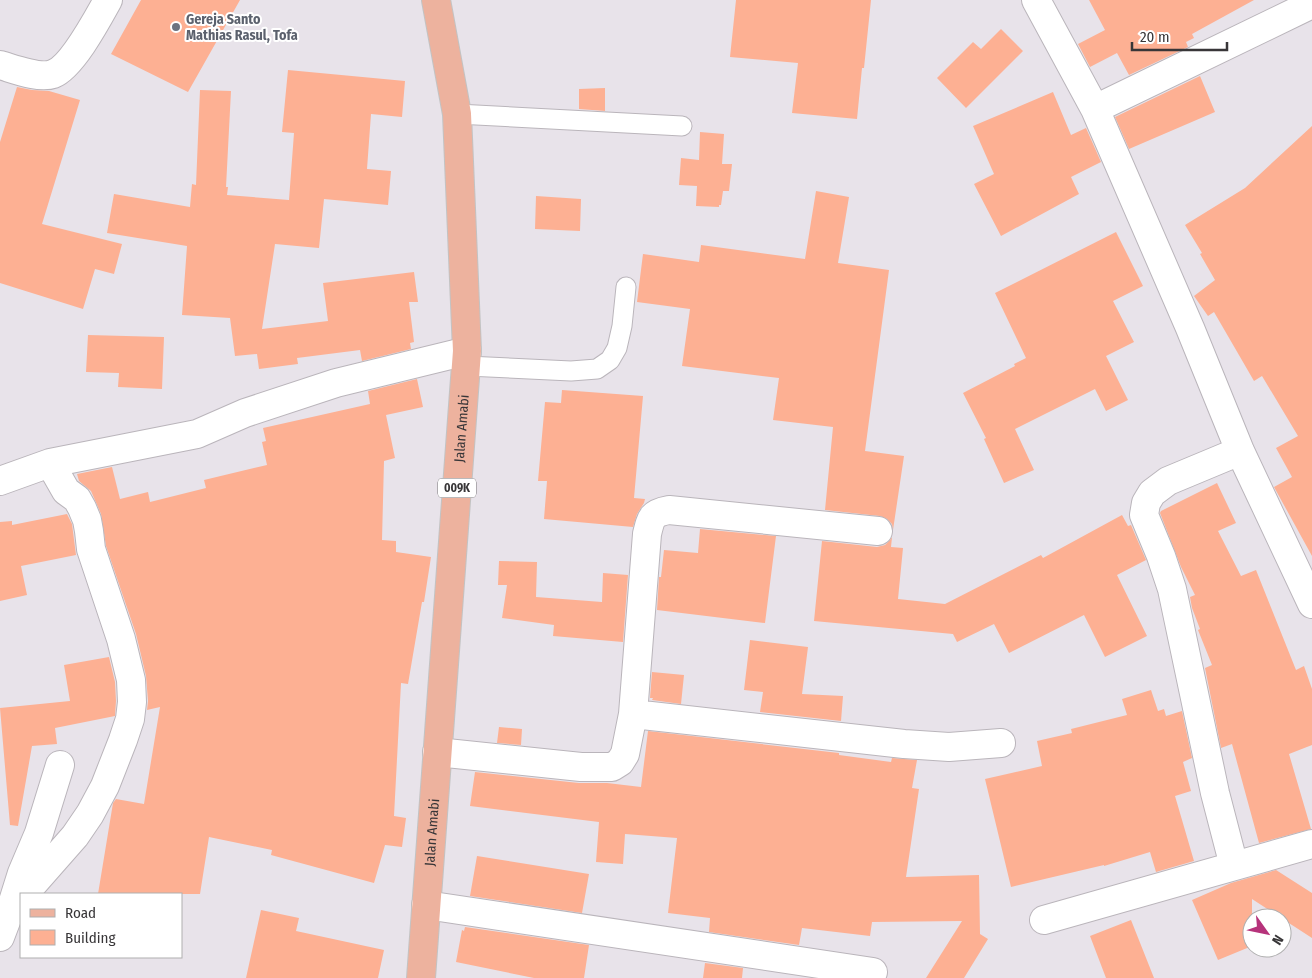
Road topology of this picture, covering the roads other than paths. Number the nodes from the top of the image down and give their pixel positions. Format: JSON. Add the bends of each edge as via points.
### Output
{"nodes":[{"id":1,"x":108,"y":0,"type":"edge"},
{"id":2,"x":436,"y":0,"type":"edge"},
{"id":3,"x":1036,"y":0,"type":"edge"},
{"id":4,"x":1312,"y":4,"type":"edge"},
{"id":5,"x":0,"y":65,"type":"edge"},
{"id":6,"x":1095,"y":109,"type":"junction"},
{"id":7,"x":457,"y":114,"type":"junction"},
{"id":8,"x":682,"y":126,"type":"dead end"},
{"id":9,"x":626,"y":287,"type":"dead end"},
{"id":10,"x":467,"y":359,"type":"junction"},
{"id":11,"x":1240,"y":451,"type":"junction"},
{"id":12,"x":50,"y":463,"type":"junction"},
{"id":13,"x":0,"y":481,"type":"edge"},
{"id":14,"x":878,"y":531,"type":"dead end"},
{"id":15,"x":1312,"y":604,"type":"edge"},
{"id":16,"x":633,"y":714,"type":"junction"},
{"id":17,"x":1001,"y":743,"type":"dead end"},
{"id":18,"x":437,"y":752,"type":"junction"},
{"id":19,"x":60,"y":766,"type":"dead end"},
{"id":20,"x":1312,"y":844,"type":"edge"},
{"id":21,"x":1234,"y":866,"type":"junction"},
{"id":22,"x":25,"y":893,"type":"edge"},
{"id":23,"x":19,"y":900,"type":"edge"},
{"id":24,"x":426,"y":905,"type":"junction"},
{"id":25,"x":1044,"y":920,"type":"dead end"},
{"id":26,"x":0,"y":937,"type":"edge"},
{"id":27,"x":873,"y":972,"type":"dead end"},
{"id":28,"x":421,"y":978,"type":"edge"}],
"edges":[{"from":1,"to":5,"type":"street","via":[[74,54],[53,74],[41,75]]},
{"from":2,"to":7,"type":"main road","name":"Jalan Amabi","number":"009K"},
{"from":3,"to":6,"type":"street"},
{"from":4,"to":6,"type":"street"},
{"from":6,"to":11,"type":"street"},
{"from":7,"to":8,"type":"lane"},
{"from":7,"to":10,"type":"main road","name":"Jalan Amabi","number":"009K"},
{"from":9,"to":10,"type":"lane","via":[[618,348],[610,360],[597,369],[571,371]]},
{"from":10,"to":12,"type":"street","via":[[336,383],[245,413],[197,434]]},
{"from":10,"to":18,"type":"main road","name":"Jalan Amabi","number":"009K"},
{"from":11,"to":15,"type":"street"},
{"from":11,"to":21,"type":"street","via":[[1168,481],[1152,493],[1144,515],[1172,589],[1215,793]]},
{"from":12,"to":13,"type":"street"},
{"from":12,"to":22,"type":"street","via":[[87,520],[91,549],[131,680],[132,702],[130,719],[106,786],[75,836]]},
{"from":14,"to":16,"type":"street","via":[[669,510],[653,516],[647,534]]},
{"from":16,"to":17,"type":"street","via":[[904,744],[949,747]]},
{"from":16,"to":18,"type":"street","via":[[625,754],[612,767]]},
{"from":18,"to":24,"type":"main road","name":"Jalan Amabi","number":"009K"},
{"from":19,"to":23,"type":"street","via":[[39,833],[22,873]]},
{"from":20,"to":21,"type":"street"},
{"from":21,"to":25,"type":"street"},
{"from":23,"to":26,"type":"street"},
{"from":24,"to":27,"type":"street"},
{"from":24,"to":28,"type":"main road","name":"Jalan Amabi","number":"009K"}]}
